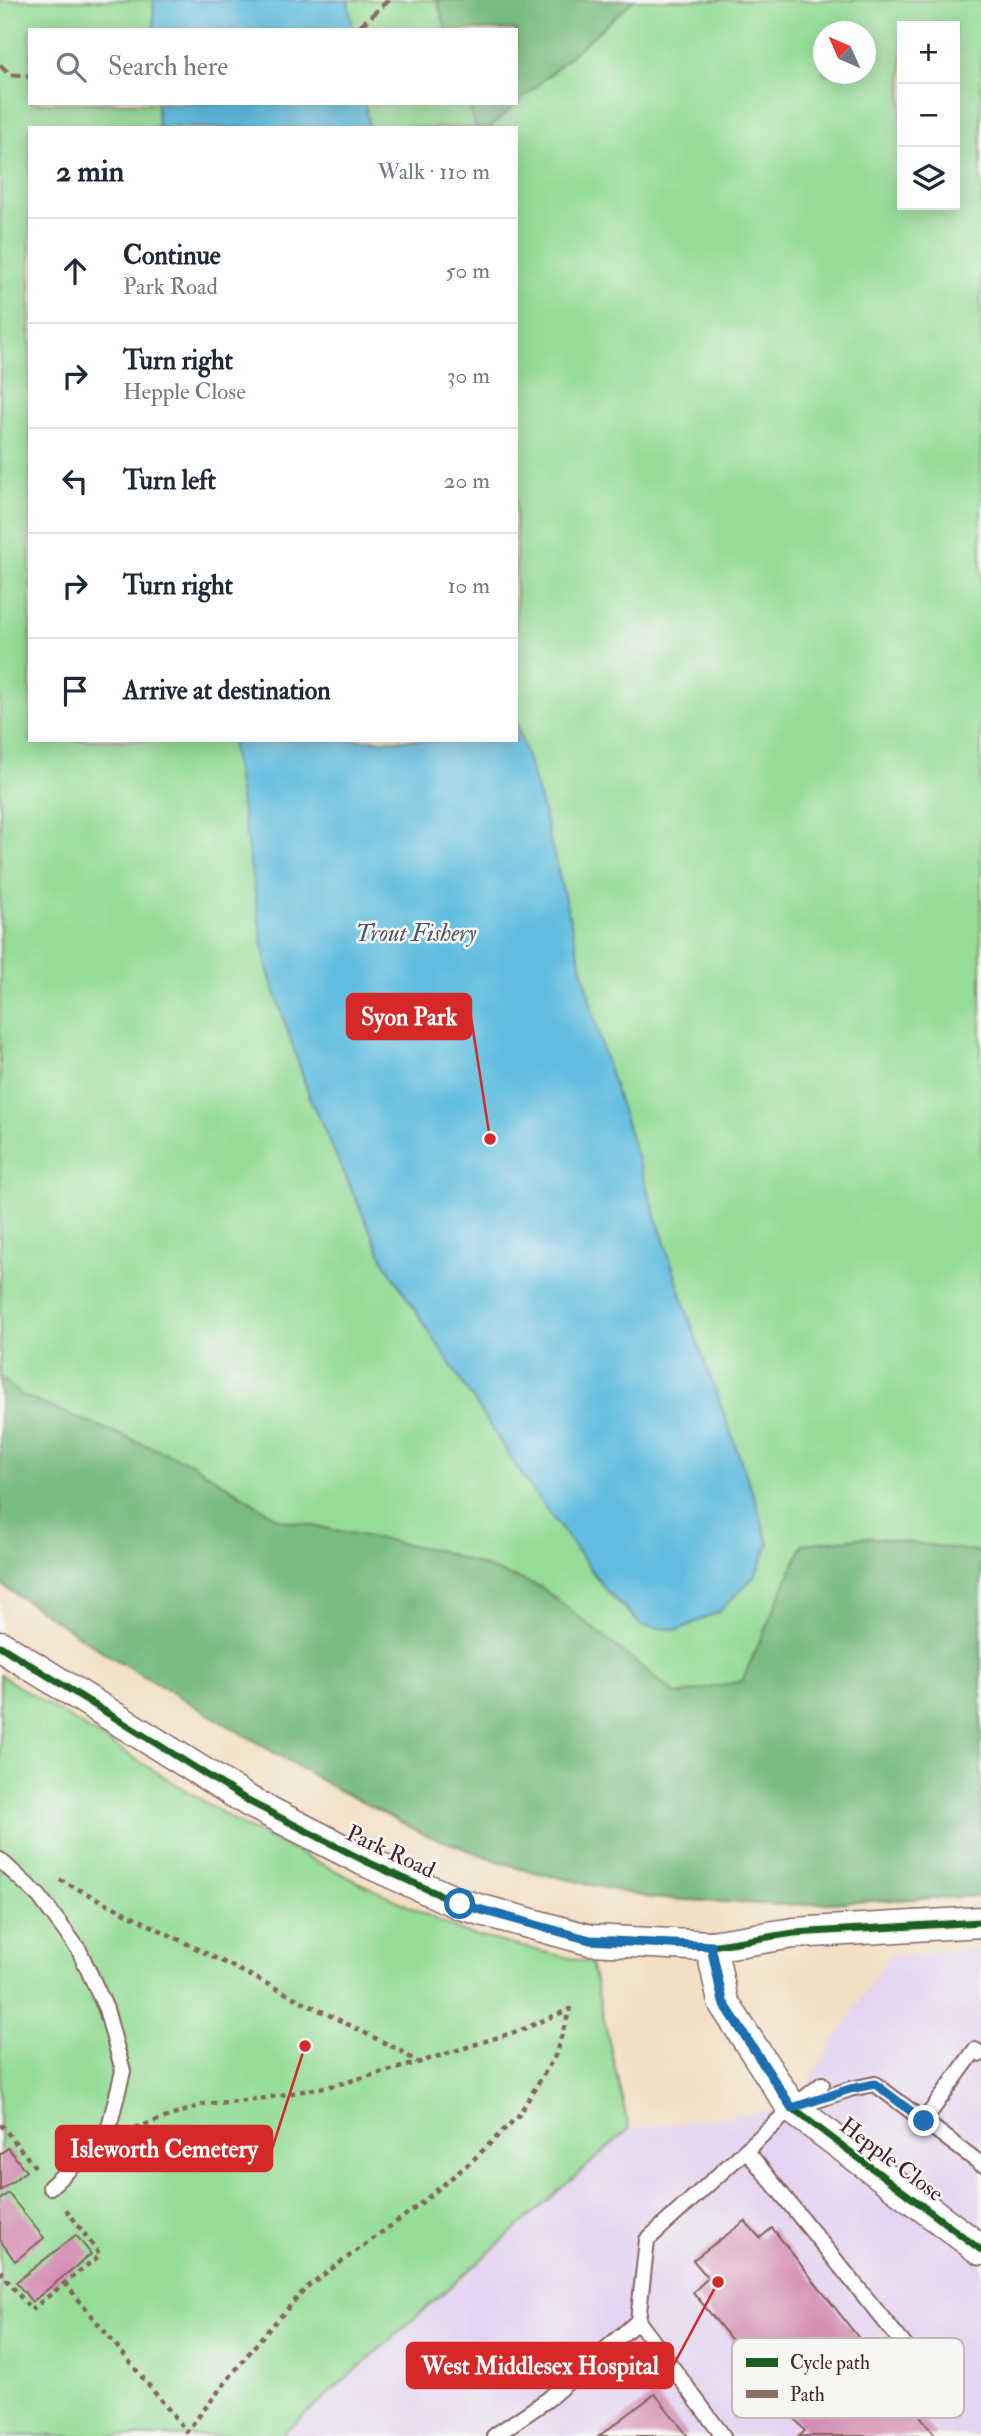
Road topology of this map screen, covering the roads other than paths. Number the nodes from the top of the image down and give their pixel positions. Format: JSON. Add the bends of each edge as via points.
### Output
{"nodes":[{"id":1,"x":0,"y":1646,"type":"edge"},
{"id":2,"x":0,"y":1860,"type":"edge"},
{"id":3,"x":981,"y":1922,"type":"edge"},
{"id":4,"x":711,"y":1946,"type":"junction"},
{"id":5,"x":981,"y":2054,"type":"edge"},
{"id":6,"x":822,"y":2084,"type":"dead end"},
{"id":7,"x":792,"y":2108,"type":"junction"},
{"id":8,"x":924,"y":2121,"type":"junction"},
{"id":9,"x":746,"y":2150,"type":"junction"},
{"id":10,"x":981,"y":2164,"type":"edge"},
{"id":11,"x":50,"y":2187,"type":"road end"},
{"id":12,"x":981,"y":2250,"type":"edge"},
{"id":13,"x":638,"y":2321,"type":"junction"},
{"id":14,"x":899,"y":2338,"type":"edge"},
{"id":15,"x":494,"y":2436,"type":"edge"},
{"id":16,"x":723,"y":2436,"type":"edge"}],
"edges":[{"from":1,"to":4,"type":"street","name":"Park Road","via":[[250,1802],[460,1904],[590,1940]]},
{"from":2,"to":11,"type":"lane","via":[[39,1896],[79,1950],[107,2008],[123,2071],[107,2135]]},
{"from":3,"to":4,"type":"street","name":"Park Road","via":[[794,1933]]},
{"from":4,"to":7,"type":"street","name":"Hepple Close","via":[[723,2002]]},
{"from":5,"to":8,"type":"lane","via":[[975,2050]]},
{"from":6,"to":7,"type":"lane"},
{"from":7,"to":8,"type":"lane","via":[[875,2084]]},
{"from":7,"to":9,"type":"lane"},
{"from":7,"to":12,"type":"street","name":"Hepple Close"},
{"from":8,"to":10,"type":"lane"},
{"from":9,"to":13,"type":"lane","via":[[647,2240]]},
{"from":9,"to":14,"type":"lane"},
{"from":13,"to":15,"type":"lane","via":[[547,2400]]},
{"from":13,"to":16,"type":"lane"}]}
